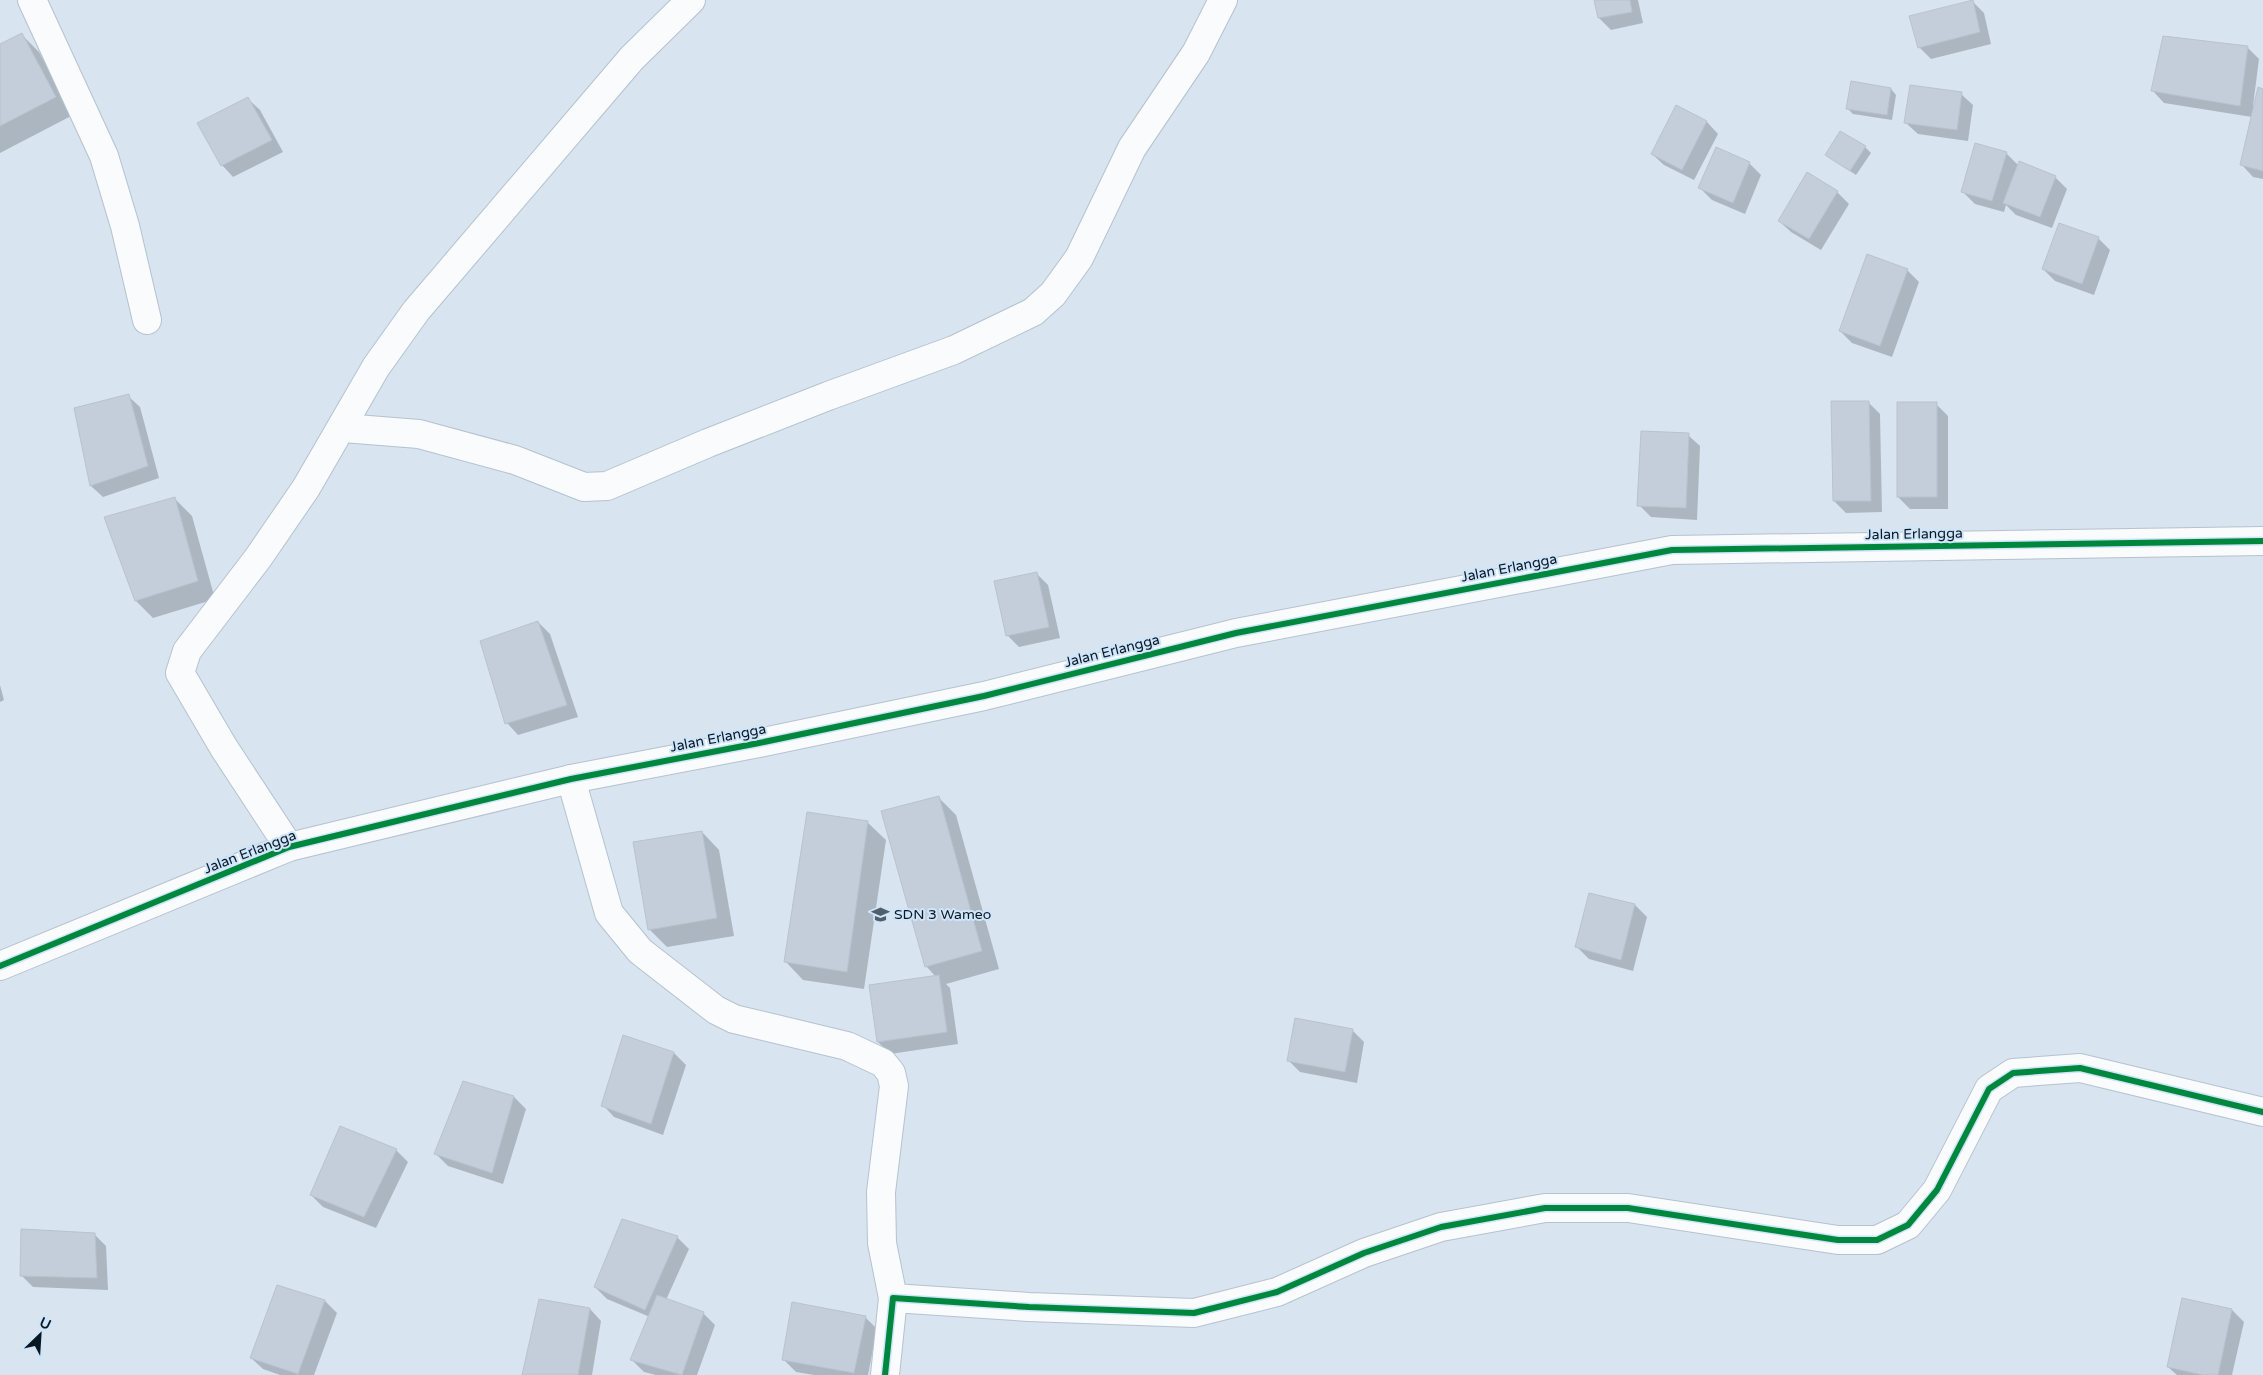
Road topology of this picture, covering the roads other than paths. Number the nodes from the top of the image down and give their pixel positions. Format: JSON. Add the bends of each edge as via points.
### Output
{"nodes":[{"id":1,"x":32,"y":0,"type":"edge"},
{"id":2,"x":690,"y":0,"type":"edge"},
{"id":3,"x":1223,"y":0,"type":"edge"},
{"id":4,"x":147,"y":320,"type":"dead end"},
{"id":5,"x":343,"y":428,"type":"junction"},
{"id":6,"x":2263,"y":541,"type":"edge"},
{"id":7,"x":571,"y":778,"type":"junction"},
{"id":8,"x":289,"y":847,"type":"junction"},
{"id":9,"x":0,"y":966,"type":"edge"},
{"id":10,"x":2263,"y":1112,"type":"edge"},
{"id":11,"x":893,"y":1298,"type":"junction"},
{"id":12,"x":885,"y":1375,"type":"edge"}],
"edges":[{"from":1,"to":4,"type":"street","via":[[104,156]]},
{"from":2,"to":5,"type":"street","via":[[632,58],[416,311],[376,367]]},
{"from":3,"to":5,"type":"street","via":[[1196,53],[1132,148],[1079,258],[1058,287],[1033,312],[972,342],[708,443],[607,486],[584,487],[515,460],[419,434]]},
{"from":5,"to":8,"type":"street","via":[[301,496],[187,651],[180,666],[180,673],[224,748]]},
{"from":6,"to":7,"type":"street","name":"Jalan Erlangga","via":[[1672,550],[1236,633],[984,696]]},
{"from":7,"to":8,"type":"street","name":"Jalan Erlangga"},
{"from":7,"to":11,"type":"street","via":[[609,913],[640,951],[716,1010],[734,1019],[847,1046],[883,1063],[891,1073],[894,1086],[881,1192],[882,1243]]},
{"from":8,"to":9,"type":"street","name":"Jalan Erlangga"},
{"from":10,"to":11,"type":"street","via":[[2080,1068],[2013,1073],[1989,1089],[1937,1190],[1908,1225],[1877,1240],[1838,1240],[1628,1208],[1545,1208],[1441,1227],[1364,1253],[1277,1292],[1194,1313]]},
{"from":11,"to":12,"type":"street"}]}
